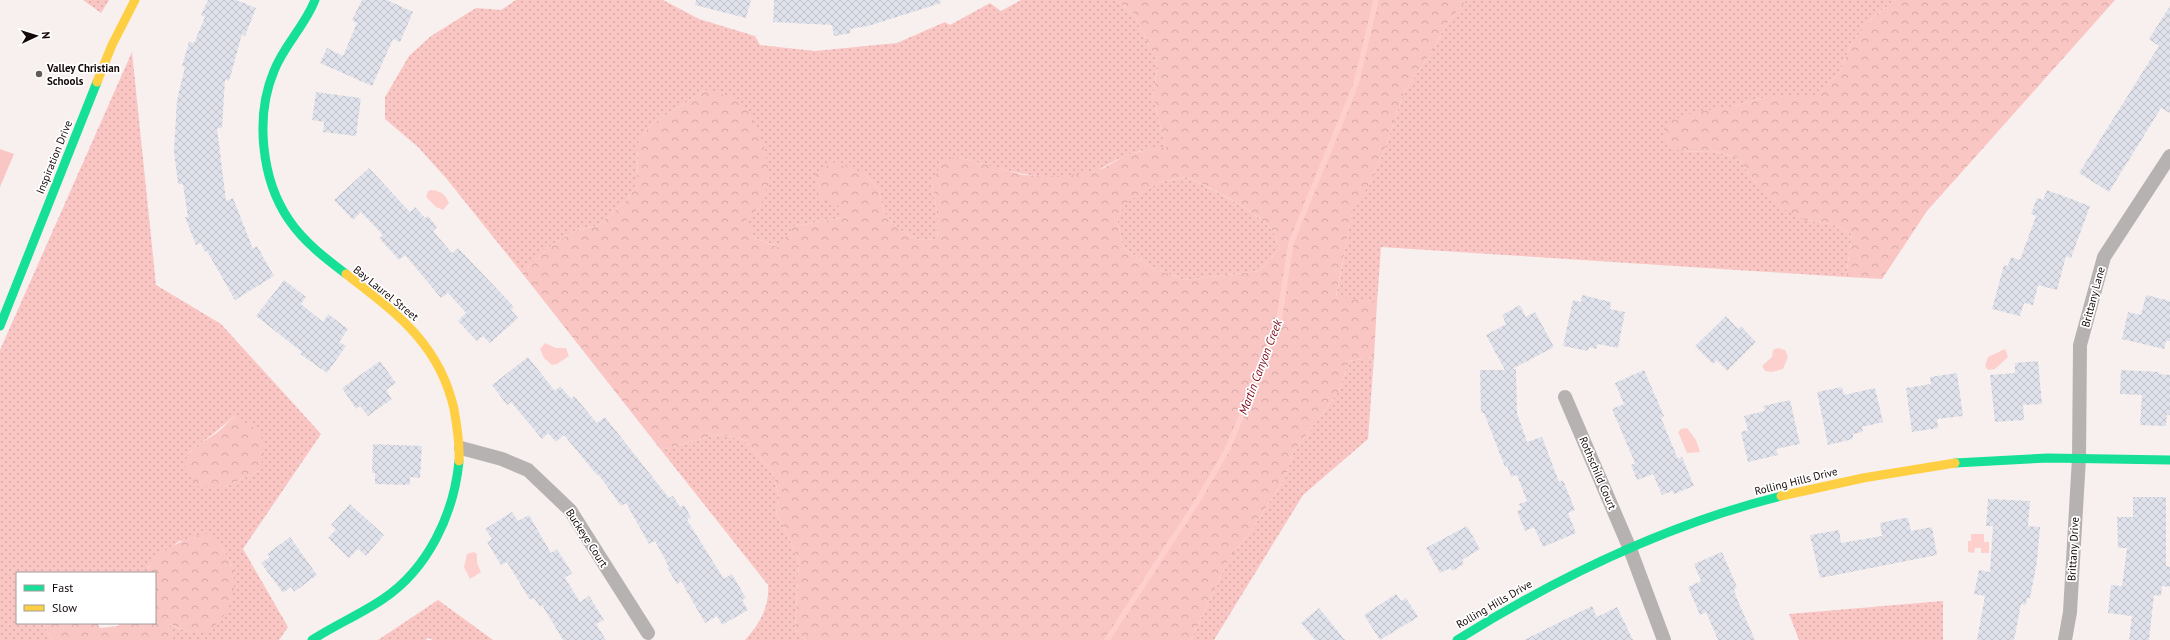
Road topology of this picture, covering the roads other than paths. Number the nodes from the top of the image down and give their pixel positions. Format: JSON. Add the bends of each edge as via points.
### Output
{"nodes":[{"id":1,"x":135,"y":0,"type":"edge"},
{"id":2,"x":315,"y":0,"type":"edge"},
{"id":3,"x":2170,"y":156,"type":"edge"},
{"id":4,"x":0,"y":326,"type":"edge"},
{"id":5,"x":1565,"y":397,"type":"dead end"},
{"id":6,"x":461,"y":448,"type":"junction"},
{"id":7,"x":2079,"y":458,"type":"junction"},
{"id":8,"x":2170,"y":460,"type":"edge"},
{"id":9,"x":1630,"y":549,"type":"junction"},
{"id":10,"x":648,"y":633,"type":"dead end"},
{"id":11,"x":312,"y":640,"type":"edge"},
{"id":12,"x":1456,"y":640,"type":"edge"},
{"id":13,"x":1664,"y":640,"type":"edge"},
{"id":14,"x":2065,"y":640,"type":"edge"}],
"edges":[{"from":1,"to":4,"type":"street","name":"Inspiration Drive","via":[[112,45]]},
{"from":2,"to":6,"type":"street","name":"Bay Laurel Street","via":[[279,59],[268,89],[264,113],[264,139],[267,167],[274,190],[285,214],[315,251],[400,317],[431,353],[452,400]]},
{"from":3,"to":7,"type":"street","name":"Brittany Lane","via":[[2104,258],[2080,345]]},
{"from":5,"to":9,"type":"street","name":"Rothschild Court"},
{"from":6,"to":10,"type":"street","name":"Buckeye Court","via":[[502,459],[528,470],[570,510]]},
{"from":6,"to":11,"type":"street","name":"Bay Laurel Street","via":[[449,511],[438,536],[415,569],[394,591]]},
{"from":7,"to":8,"type":"street","name":"Rolling Hills Drive"},
{"from":7,"to":9,"type":"street","name":"Rolling Hills Drive","via":[[2007,459],[1858,478],[1744,507]]},
{"from":7,"to":14,"type":"street","name":"Brittany Drive","via":[[2070,612]]},
{"from":9,"to":12,"type":"street","name":"Rolling Hills Drive","via":[[1565,578]]},
{"from":9,"to":13,"type":"street","name":"Rothschild Court"}]}
